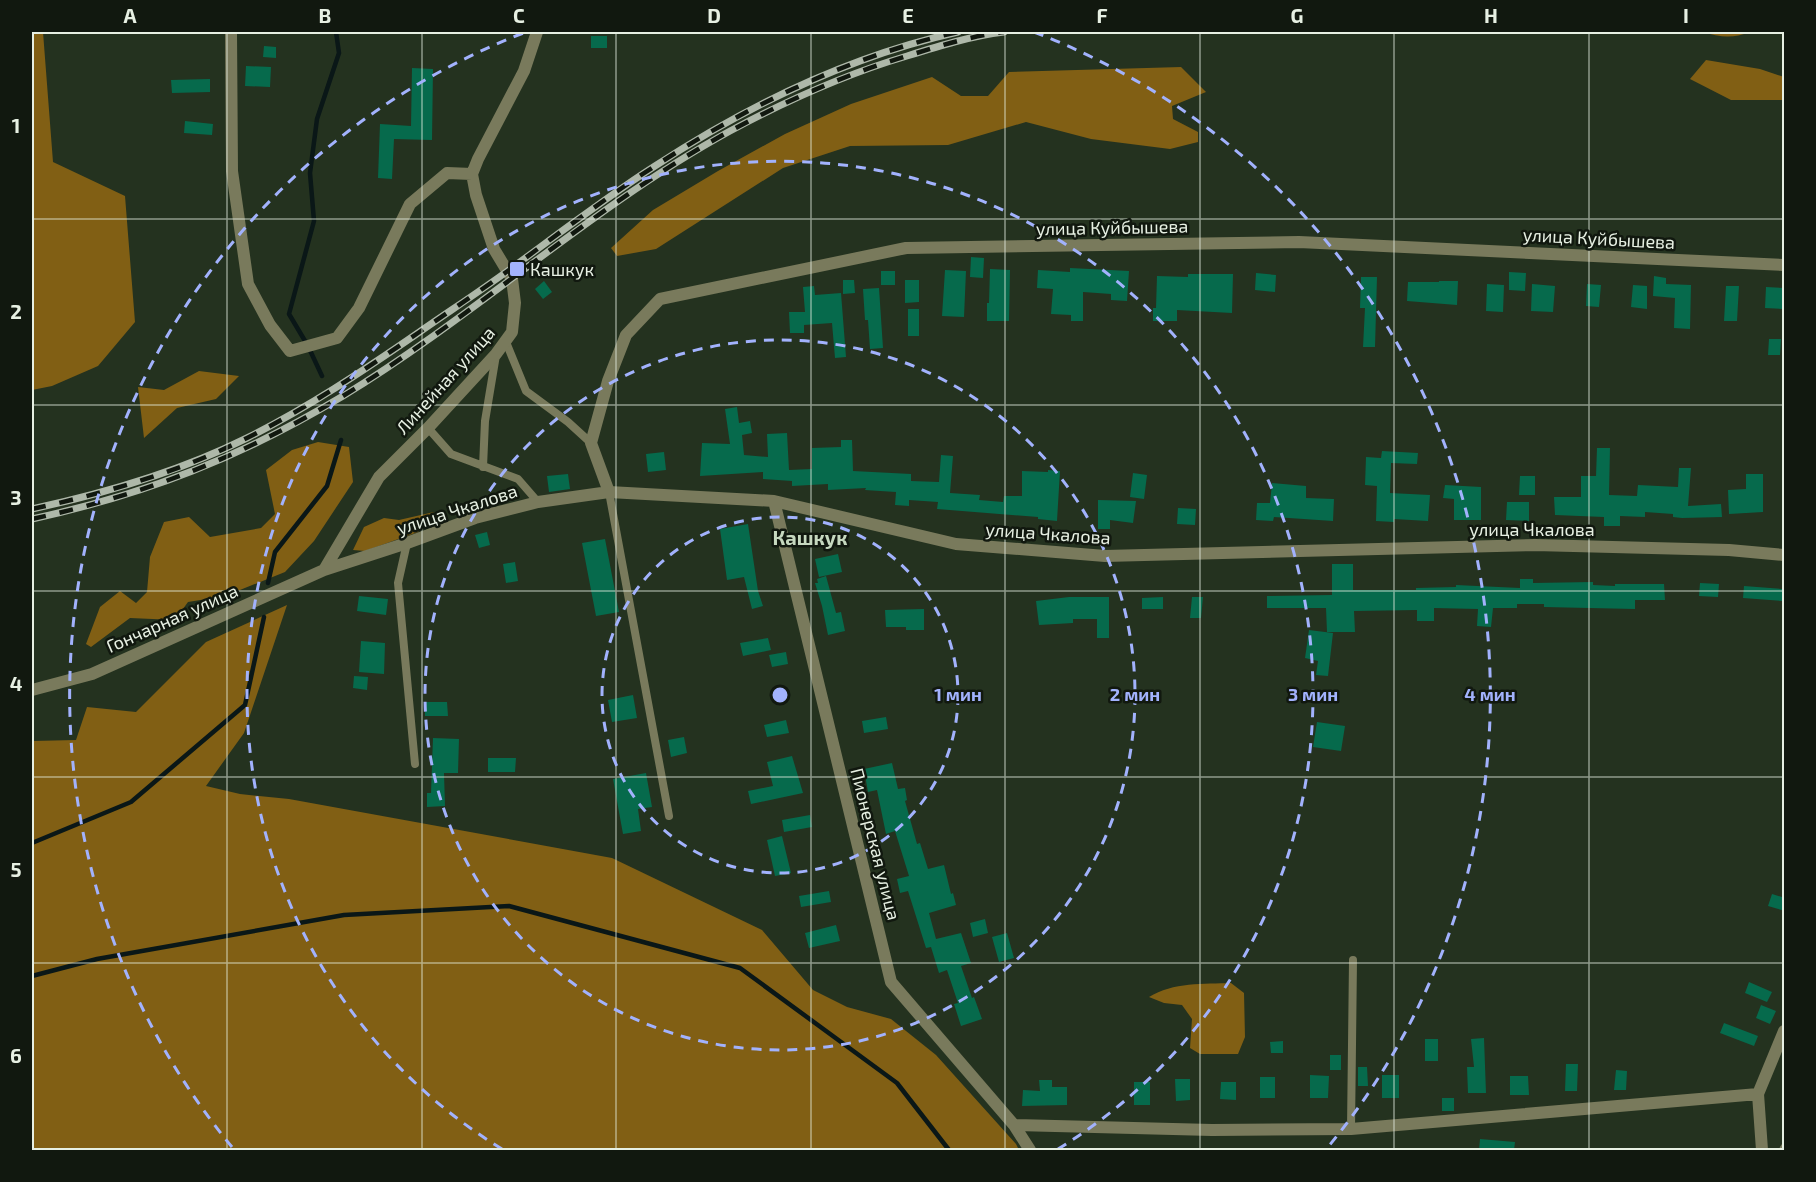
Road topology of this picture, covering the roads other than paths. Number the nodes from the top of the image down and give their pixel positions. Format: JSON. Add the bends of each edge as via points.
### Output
{"nodes":[{"id":1,"x":231,"y":32,"type":"edge"},
{"id":2,"x":537,"y":32,"type":"edge"},
{"id":3,"x":472,"y":174,"type":"junction"},
{"id":4,"x":1785,"y":265,"type":"edge"},
{"id":5,"x":506,"y":342,"type":"junction"},
{"id":6,"x":496,"y":354,"type":"junction"},
{"id":7,"x":428,"y":428,"type":"junction"},
{"id":8,"x":591,"y":443,"type":"junction"},
{"id":9,"x":483,"y":467,"type":"junction"},
{"id":10,"x":609,"y":492,"type":"junction"},
{"id":11,"x":774,"y":501,"type":"junction"},
{"id":12,"x":538,"y":502,"type":"junction"},
{"id":13,"x":407,"y":543,"type":"junction"},
{"id":14,"x":1785,"y":555,"type":"edge"},
{"id":15,"x":324,"y":570,"type":"junction"},
{"id":16,"x":32,"y":690,"type":"edge"},
{"id":17,"x":415,"y":764,"type":"dead end"},
{"id":18,"x":669,"y":816,"type":"dead end"},
{"id":19,"x":1353,"y":960,"type":"dead end"},
{"id":20,"x":1785,"y":1031,"type":"edge"},
{"id":21,"x":1758,"y":1094,"type":"junction"},
{"id":22,"x":1014,"y":1125,"type":"junction"},
{"id":23,"x":1351,"y":1129,"type":"junction"},
{"id":24,"x":1030,"y":1150,"type":"edge"},
{"id":25,"x":1762,"y":1150,"type":"edge"}],
"edges":[{"from":1,"to":3,"type":"street","via":[[232,171],[248,284],[270,325],[290,351],[337,338],[359,308],[410,204],[447,173]]},
{"from":2,"to":3,"type":"street","via":[[524,71]]},
{"from":3,"to":5,"type":"street","name":"Линейная улица","via":[[494,249],[512,279],[515,319]]},
{"from":4,"to":8,"type":"street","name":"улица Куйбышева","via":[[1299,242],[906,248],[660,299],[626,335]]},
{"from":5,"to":6,"type":"street","name":"Линейная улица"},
{"from":5,"to":8,"type":"lane","via":[[526,392]]},
{"from":6,"to":7,"type":"street","name":"Линейная улица"},
{"from":6,"to":9,"type":"lane","via":[[485,421]]},
{"from":7,"to":9,"type":"lane","via":[[451,453]]},
{"from":7,"to":15,"type":"street","name":"Линейная улица","via":[[378,477]]},
{"from":8,"to":10,"type":"street"},
{"from":9,"to":12,"type":"lane","via":[[518,479]]},
{"from":10,"to":11,"type":"street","name":"улица Чкалова"},
{"from":10,"to":12,"type":"street","name":"улица Чкалова"},
{"from":10,"to":18,"type":"lane"},
{"from":11,"to":14,"type":"street","name":"улица Чкалова","via":[[956,544],[1105,556],[1535,545]]},
{"from":11,"to":22,"type":"street","name":"Пионерская улица","via":[[891,982]]},
{"from":12,"to":13,"type":"street","name":"улица Чкалова","via":[[475,518]]},
{"from":13,"to":15,"type":"street","name":"улица Чкалова"},
{"from":13,"to":17,"type":"lane","via":[[398,583]]},
{"from":15,"to":16,"type":"street","name":"Гончарная улица","via":[[92,674]]},
{"from":19,"to":23,"type":"lane"},
{"from":20,"to":21,"type":"street"},
{"from":21,"to":23,"type":"street"},
{"from":21,"to":25,"type":"street"},
{"from":22,"to":23,"type":"street"},
{"from":22,"to":24,"type":"street","name":"Пионерская улица"}]}
